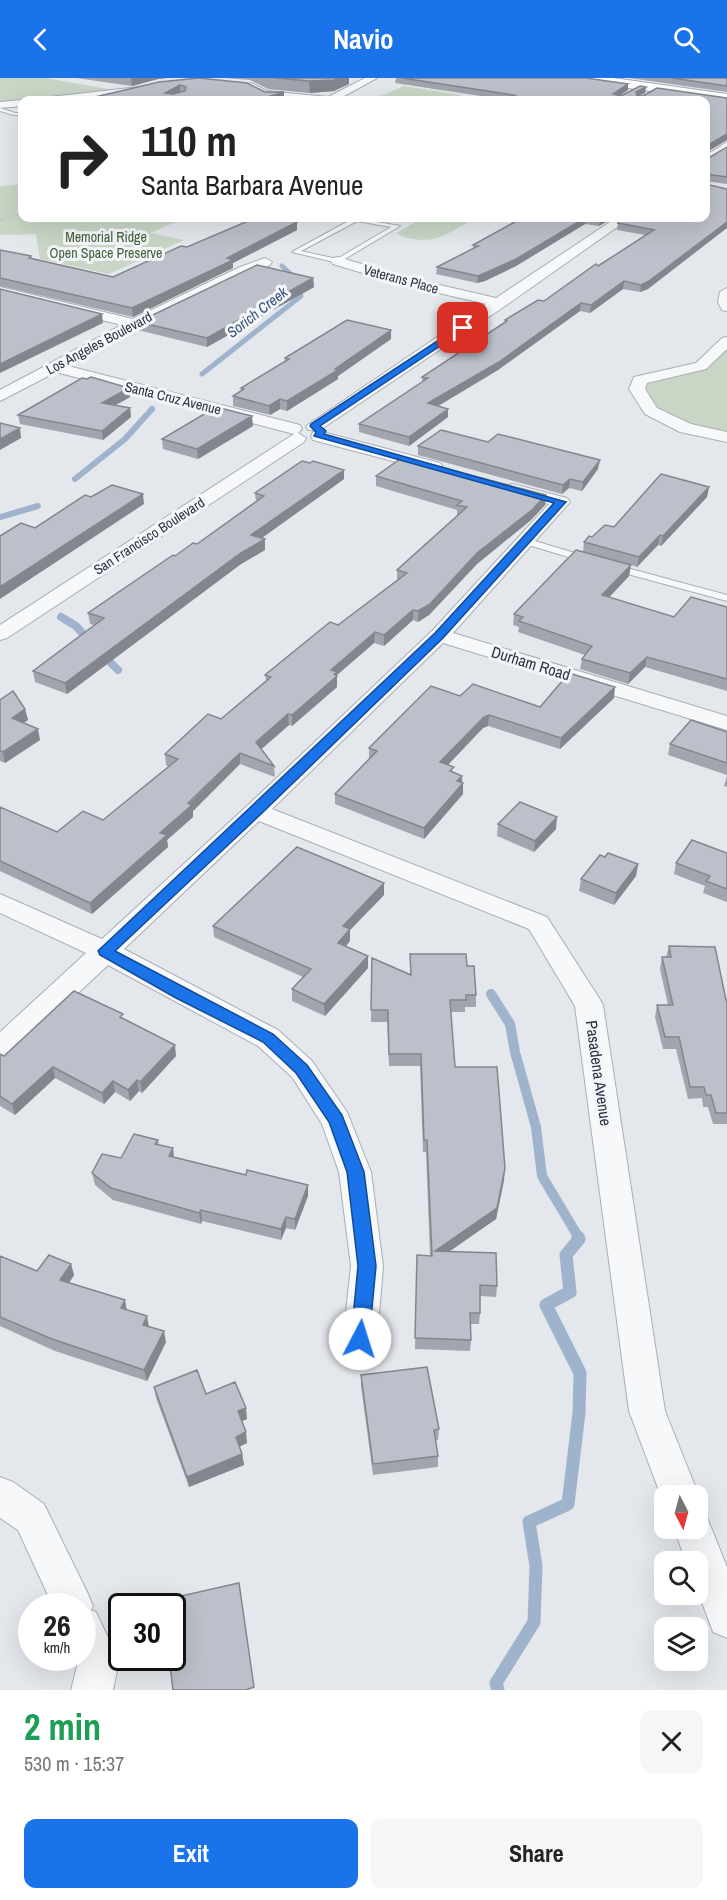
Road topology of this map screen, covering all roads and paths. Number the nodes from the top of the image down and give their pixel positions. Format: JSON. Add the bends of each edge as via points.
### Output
{"nodes":[{"id":1,"x":372,"y":78,"type":"edge"},
{"id":2,"x":586,"y":78,"type":"edge"},
{"id":3,"x":240,"y":84,"type":"edge"},
{"id":4,"x":151,"y":87,"type":"edge"},
{"id":5,"x":95,"y":96,"type":"edge"},
{"id":6,"x":287,"y":96,"type":"edge"},
{"id":7,"x":338,"y":96,"type":"edge"},
{"id":8,"x":707,"y":96,"type":"edge"},
{"id":9,"x":710,"y":96,"type":"edge"},
{"id":10,"x":727,"y":98,"type":"edge"},
{"id":11,"x":18,"y":104,"type":"edge"},
{"id":12,"x":0,"y":107,"type":"edge"},
{"id":13,"x":18,"y":114,"type":"edge"},
{"id":14,"x":727,"y":145,"type":"edge"},
{"id":15,"x":710,"y":157,"type":"edge"},
{"id":16,"x":18,"y":214,"type":"edge"},
{"id":17,"x":0,"y":219,"type":"edge"},
{"id":18,"x":350,"y":222,"type":"edge"},
{"id":19,"x":374,"y":222,"type":"edge"},
{"id":20,"x":618,"y":222,"type":"edge"},
{"id":21,"x":338,"y":261,"type":"junction"},
{"id":22,"x":265,"y":262,"type":"dead end"},
{"id":23,"x":0,"y":291,"type":"edge"},
{"id":24,"x":727,"y":292,"type":"edge"},
{"id":25,"x":500,"y":303,"type":"junction"},
{"id":26,"x":727,"y":308,"type":"edge"},
{"id":27,"x":135,"y":324,"type":"junction"},
{"id":28,"x":727,"y":341,"type":"edge"},
{"id":29,"x":53,"y":367,"type":"junction"},
{"id":30,"x":0,"y":396,"type":"edge"},
{"id":31,"x":317,"y":431,"type":"junction"},
{"id":32,"x":296,"y":433,"type":"junction"},
{"id":33,"x":727,"y":437,"type":"edge"},
{"id":34,"x":446,"y":470,"type":"edge"},
{"id":35,"x":492,"y":483,"type":"edge"},
{"id":36,"x":525,"y":541,"type":"junction"},
{"id":37,"x":594,"y":561,"type":"edge"},
{"id":38,"x":605,"y":565,"type":"edge"},
{"id":39,"x":727,"y":598,"type":"edge"},
{"id":40,"x":0,"y":634,"type":"edge"},
{"id":41,"x":439,"y":635,"type":"junction"},
{"id":42,"x":727,"y":723,"type":"edge"},
{"id":43,"x":256,"y":811,"type":"junction"},
{"id":44,"x":0,"y":903,"type":"edge"},
{"id":45,"x":105,"y":951,"type":"junction"},
{"id":46,"x":0,"y":1049,"type":"edge"},
{"id":47,"x":360,"y":1339,"type":"dead end"},
{"id":48,"x":676,"y":1485,"type":"edge"},
{"id":49,"x":0,"y":1495,"type":"edge"},
{"id":50,"x":697,"y":1539,"type":"edge"},
{"id":51,"x":67,"y":1593,"type":"edge"},
{"id":52,"x":727,"y":1618,"type":"edge"},
{"id":53,"x":96,"y":1655,"type":"edge"},
{"id":54,"x":92,"y":1690,"type":"edge"}],
"edges":[{"from":1,"to":7,"type":"street"},
{"from":2,"to":8,"type":"main road"},
{"from":3,"to":6,"type":"street","via":[[265,94]]},
{"from":4,"to":5,"type":"street"},
{"from":9,"to":10,"type":"main road"},
{"from":11,"to":12,"type":"street"},
{"from":12,"to":13,"type":"lane"},
{"from":14,"to":15,"type":"street"},
{"from":16,"to":17,"type":"path"},
{"from":18,"to":21,"type":"lane","via":[[295,252]]},
{"from":19,"to":21,"type":"lane","via":[[397,226]]},
{"from":20,"to":25,"type":"street"},
{"from":21,"to":25,"type":"street","name":"Veterans Place"},
{"from":22,"to":27,"type":"street","name":"Los Angeles Boulevard"},
{"from":23,"to":27,"type":"street"},
{"from":24,"to":26,"type":"street"},
{"from":25,"to":31,"type":"street"},
{"from":27,"to":29,"type":"street","name":"Los Angeles Boulevard"},
{"from":28,"to":33,"type":"street","via":[[701,366],[640,380],[637,389],[651,411],[686,428]]},
{"from":29,"to":30,"type":"street","name":"Los Angeles Boulevard"},
{"from":29,"to":32,"type":"street","name":"Santa Cruz Avenue"},
{"from":31,"to":32,"type":"street"},
{"from":31,"to":34,"type":"street"},
{"from":32,"to":40,"type":"street","name":"San Francisco Boulevard"},
{"from":35,"to":36,"type":"street","via":[[561,502]]},
{"from":36,"to":37,"type":"lane"},
{"from":36,"to":41,"type":"street"},
{"from":38,"to":39,"type":"lane"},
{"from":41,"to":42,"type":"street","name":"Durham Road"},
{"from":41,"to":43,"type":"street"},
{"from":43,"to":45,"type":"street"},
{"from":43,"to":48,"type":"street","name":"Pasadena Avenue","via":[[538,923],[589,1005],[647,1411]]},
{"from":44,"to":45,"type":"street"},
{"from":45,"to":46,"type":"street"},
{"from":45,"to":47,"type":"street","via":[[268,1038],[302,1069],[336,1120],[355,1172],[367,1266]]},
{"from":49,"to":51,"type":"street","via":[[31,1517]]},
{"from":50,"to":52,"type":"street"},
{"from":53,"to":54,"type":"street","via":[[99,1661]]}]}
